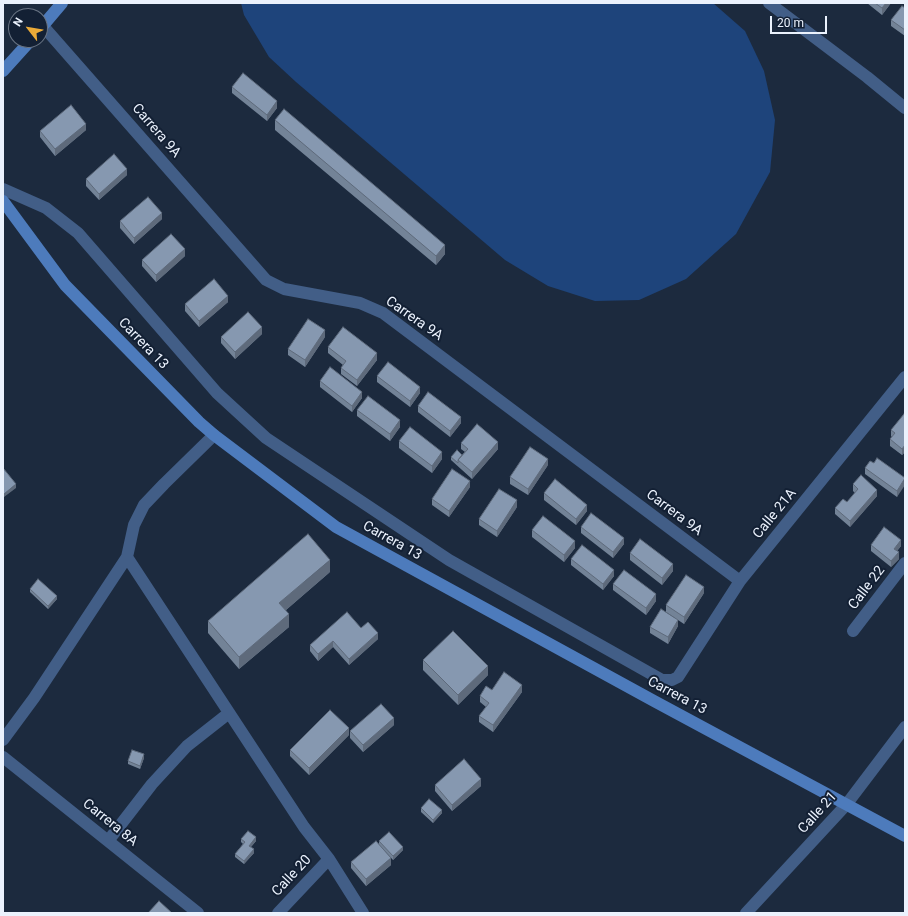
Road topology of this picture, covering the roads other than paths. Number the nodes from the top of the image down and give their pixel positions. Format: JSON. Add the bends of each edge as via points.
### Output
{"nodes":[{"id":1,"x":62,"y":3,"type":"edge"},
{"id":2,"x":770,"y":3,"type":"edge"},
{"id":3,"x":48,"y":20,"type":"edge"},
{"id":4,"x":48,"y":35,"type":"edge"},
{"id":5,"x":24,"y":48,"type":"edge"},
{"id":6,"x":3,"y":71,"type":"edge"},
{"id":7,"x":905,"y":108,"type":"edge"},
{"id":8,"x":3,"y":189,"type":"edge"},
{"id":9,"x":3,"y":201,"type":"edge"},
{"id":10,"x":905,"y":377,"type":"edge"},
{"id":11,"x":214,"y":435,"type":"junction"},
{"id":12,"x":126,"y":558,"type":"junction"},
{"id":13,"x":905,"y":563,"type":"edge"},
{"id":14,"x":740,"y":581,"type":"junction"},
{"id":15,"x":854,"y":631,"type":"dead end"},
{"id":16,"x":229,"y":713,"type":"junction"},
{"id":17,"x":905,"y":726,"type":"edge"},
{"id":18,"x":3,"y":740,"type":"edge"},
{"id":19,"x":3,"y":757,"type":"edge"},
{"id":20,"x":846,"y":805,"type":"junction"},
{"id":21,"x":905,"y":836,"type":"edge"},
{"id":22,"x":108,"y":841,"type":"junction"},
{"id":23,"x":329,"y":859,"type":"junction"},
{"id":24,"x":198,"y":913,"type":"edge"},
{"id":25,"x":278,"y":913,"type":"edge"},
{"id":26,"x":363,"y":913,"type":"edge"},
{"id":27,"x":746,"y":913,"type":"edge"}],
"edges":[{"from":1,"to":3,"type":"street"},
{"from":2,"to":7,"type":"street"},
{"from":4,"to":14,"type":"street","name":"Carrera 9A","via":[[266,280],[284,289],[360,303],[383,313]]},
{"from":5,"to":6,"type":"street"},
{"from":8,"to":14,"type":"street","name":"Calle 21A","via":[[46,208],[78,233],[217,393],[266,438],[449,560],[662,680],[678,677]]},
{"from":9,"to":11,"type":"street","name":"Carrera 13","via":[[65,285]]},
{"from":10,"to":14,"type":"street","name":"Calle 21A"},
{"from":11,"to":12,"type":"street","via":[[144,505],[134,525]]},
{"from":11,"to":20,"type":"street","name":"Carrera 13","via":[[336,527]]},
{"from":12,"to":16,"type":"street"},
{"from":12,"to":18,"type":"street","via":[[34,698]]},
{"from":13,"to":15,"type":"street","name":"Calle 22"},
{"from":16,"to":22,"type":"street","via":[[187,746],[152,784]]},
{"from":16,"to":23,"type":"street","via":[[304,827]]},
{"from":17,"to":20,"type":"street","name":"Calle 21"},
{"from":19,"to":22,"type":"street","name":"Carrera 8A"},
{"from":20,"to":21,"type":"street","name":"Carrera 13"},
{"from":20,"to":27,"type":"street","name":"Calle 21"},
{"from":22,"to":24,"type":"street","name":"Carrera 8A"},
{"from":23,"to":25,"type":"street","name":"Calle 20"},
{"from":23,"to":26,"type":"street"}]}
